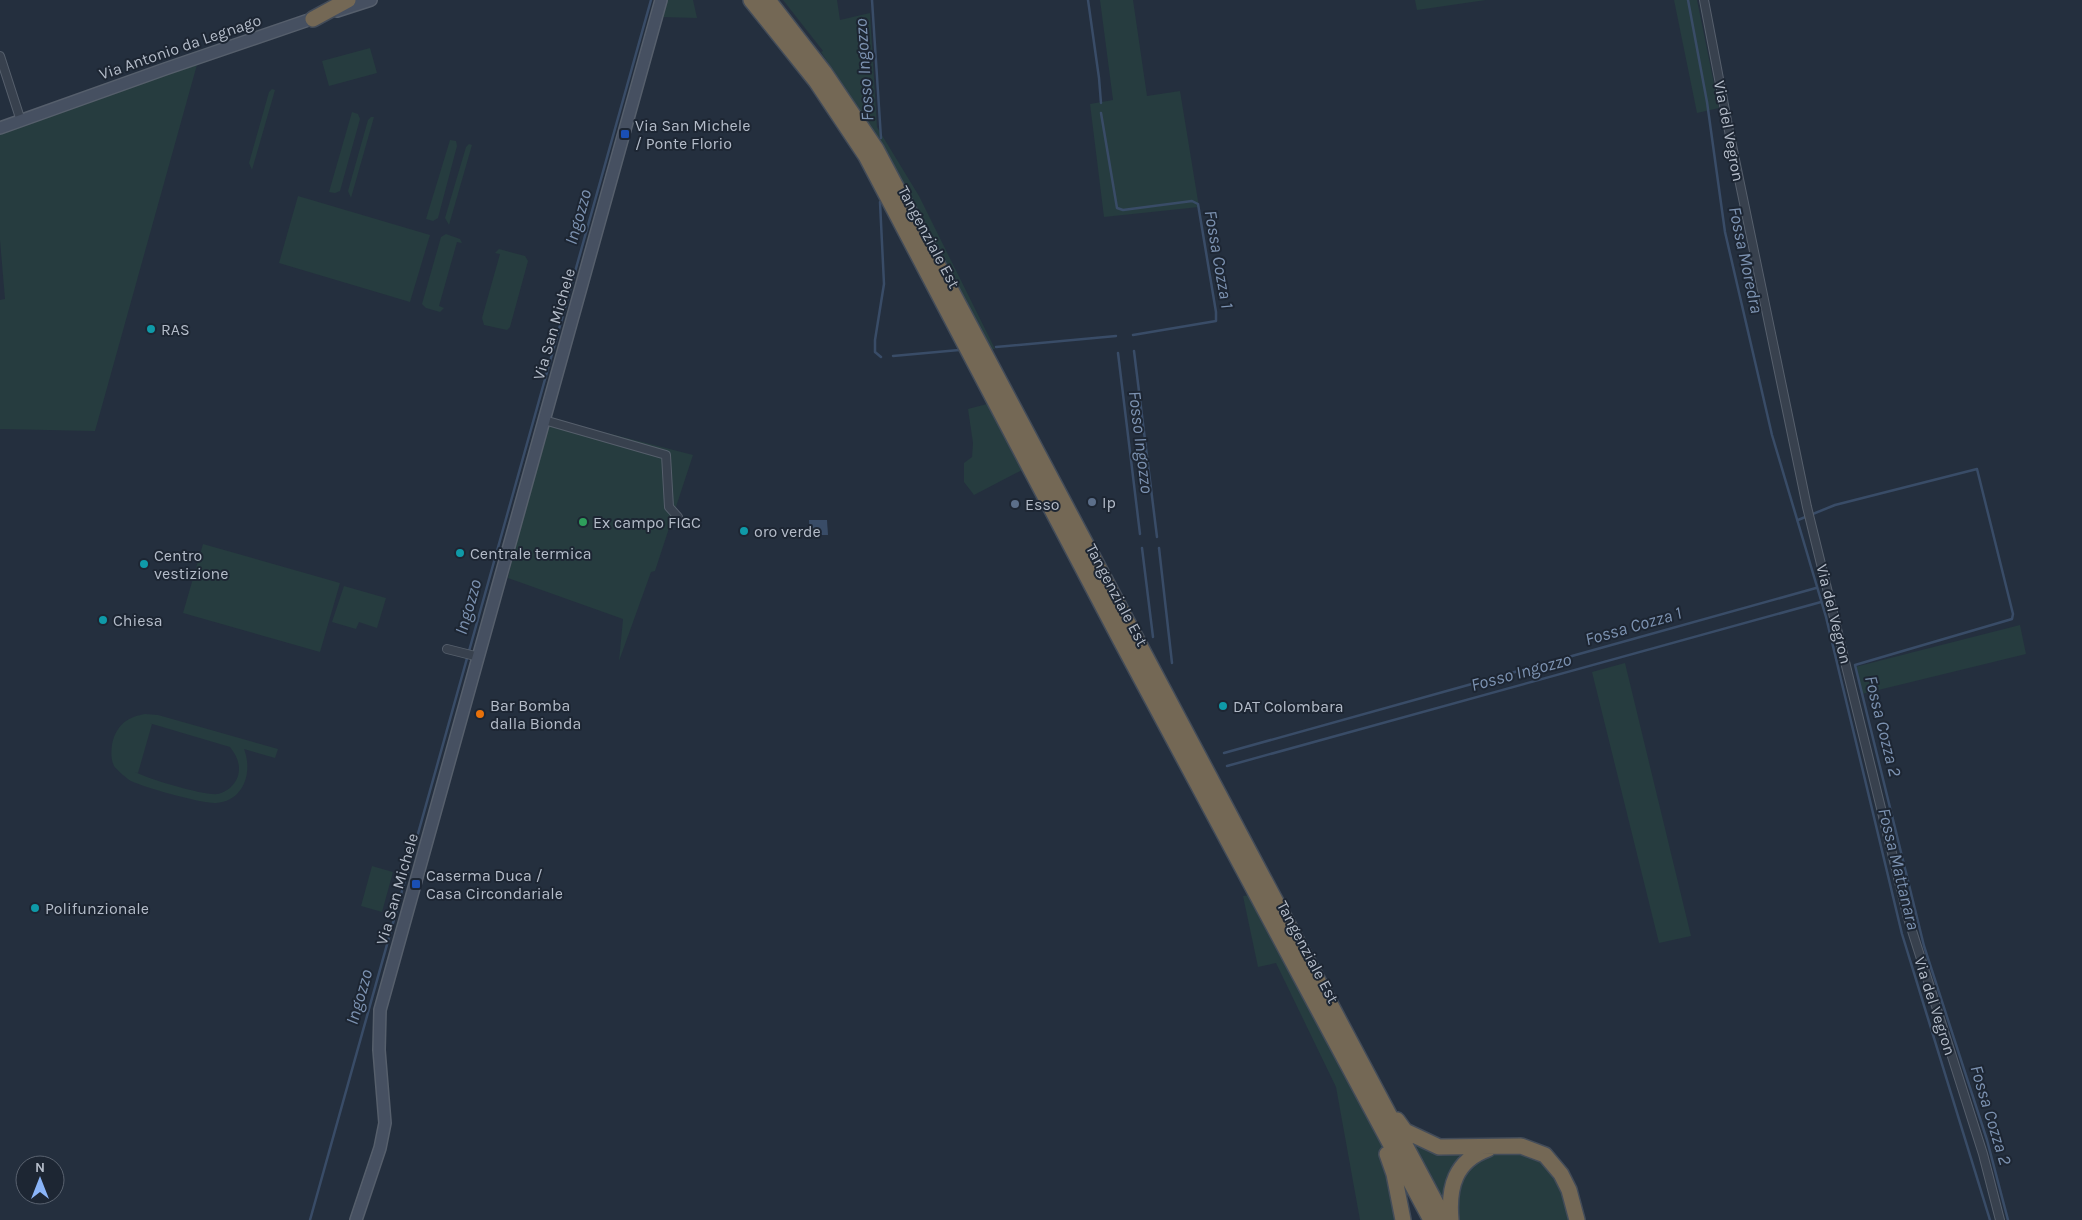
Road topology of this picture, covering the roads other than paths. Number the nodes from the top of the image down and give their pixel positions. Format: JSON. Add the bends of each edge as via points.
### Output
{"nodes":[{"id":1,"x":348,"y":0,"type":"edge"},
{"id":2,"x":371,"y":0,"type":"edge"},
{"id":3,"x":661,"y":0,"type":"edge"},
{"id":4,"x":752,"y":0,"type":"edge"},
{"id":5,"x":768,"y":0,"type":"edge"},
{"id":6,"x":1704,"y":0,"type":"edge"},
{"id":7,"x":313,"y":18,"type":"junction"},
{"id":8,"x":0,"y":56,"type":"edge"},
{"id":9,"x":21,"y":121,"type":"junction"},
{"id":10,"x":0,"y":128,"type":"edge"},
{"id":11,"x":544,"y":420,"type":"junction"},
{"id":12,"x":678,"y":517,"type":"dead end"},
{"id":13,"x":447,"y":649,"type":"dead end"},
{"id":14,"x":476,"y":657,"type":"junction"},
{"id":15,"x":1364,"y":1068,"type":"junction"},
{"id":16,"x":1365,"y":1097,"type":"junction"},
{"id":17,"x":1493,"y":1147,"type":"junction"},
{"id":18,"x":356,"y":1220,"type":"edge"},
{"id":19,"x":1403,"y":1220,"type":"edge"},
{"id":20,"x":1431,"y":1220,"type":"edge"},
{"id":21,"x":1445,"y":1220,"type":"edge"},
{"id":22,"x":1451,"y":1220,"type":"edge"},
{"id":23,"x":1577,"y":1220,"type":"edge"},
{"id":24,"x":2000,"y":1220,"type":"edge"}],
"edges":[{"from":1,"to":7,"type":"highway"},
{"from":2,"to":7,"type":"street","name":"Via Antonio da Legnago"},
{"from":3,"to":11,"type":"street","name":"Via San Michele"},
{"from":4,"to":16,"type":"highway","name":"Tangenziale Est","via":[[816,81],[866,156]]},
{"from":5,"to":15,"type":"highway","name":"Tangenziale Est","via":[[824,72],[876,149]]},
{"from":6,"to":24,"type":"street","name":"Via del Vegron","via":[[1810,516],[1908,918],[1983,1154]]},
{"from":7,"to":9,"type":"street","name":"Via Antonio da Legnago"},
{"from":8,"to":9,"type":"street"},
{"from":9,"to":10,"type":"street","name":"Via Antonio da Legnago"},
{"from":11,"to":12,"type":"street","via":[[666,455],[669,507]]},
{"from":11,"to":14,"type":"street","name":"Via San Michele"},
{"from":13,"to":14,"type":"street"},
{"from":14,"to":18,"type":"street","name":"Via San Michele","via":[[380,1010],[379,1050],[385,1123]]},
{"from":15,"to":17,"type":"highway","via":[[1405,1131],[1439,1147]]},
{"from":15,"to":21,"type":"highway","name":"Tangenziale Est"},
{"from":16,"to":19,"type":"highway","via":[[1394,1174]]},
{"from":16,"to":20,"type":"highway","name":"Tangenziale Est"},
{"from":17,"to":22,"type":"highway","via":[[1472,1157],[1457,1174],[1449,1199]]},
{"from":17,"to":23,"type":"highway","via":[[1521,1146],[1545,1155],[1569,1190]]}]}
